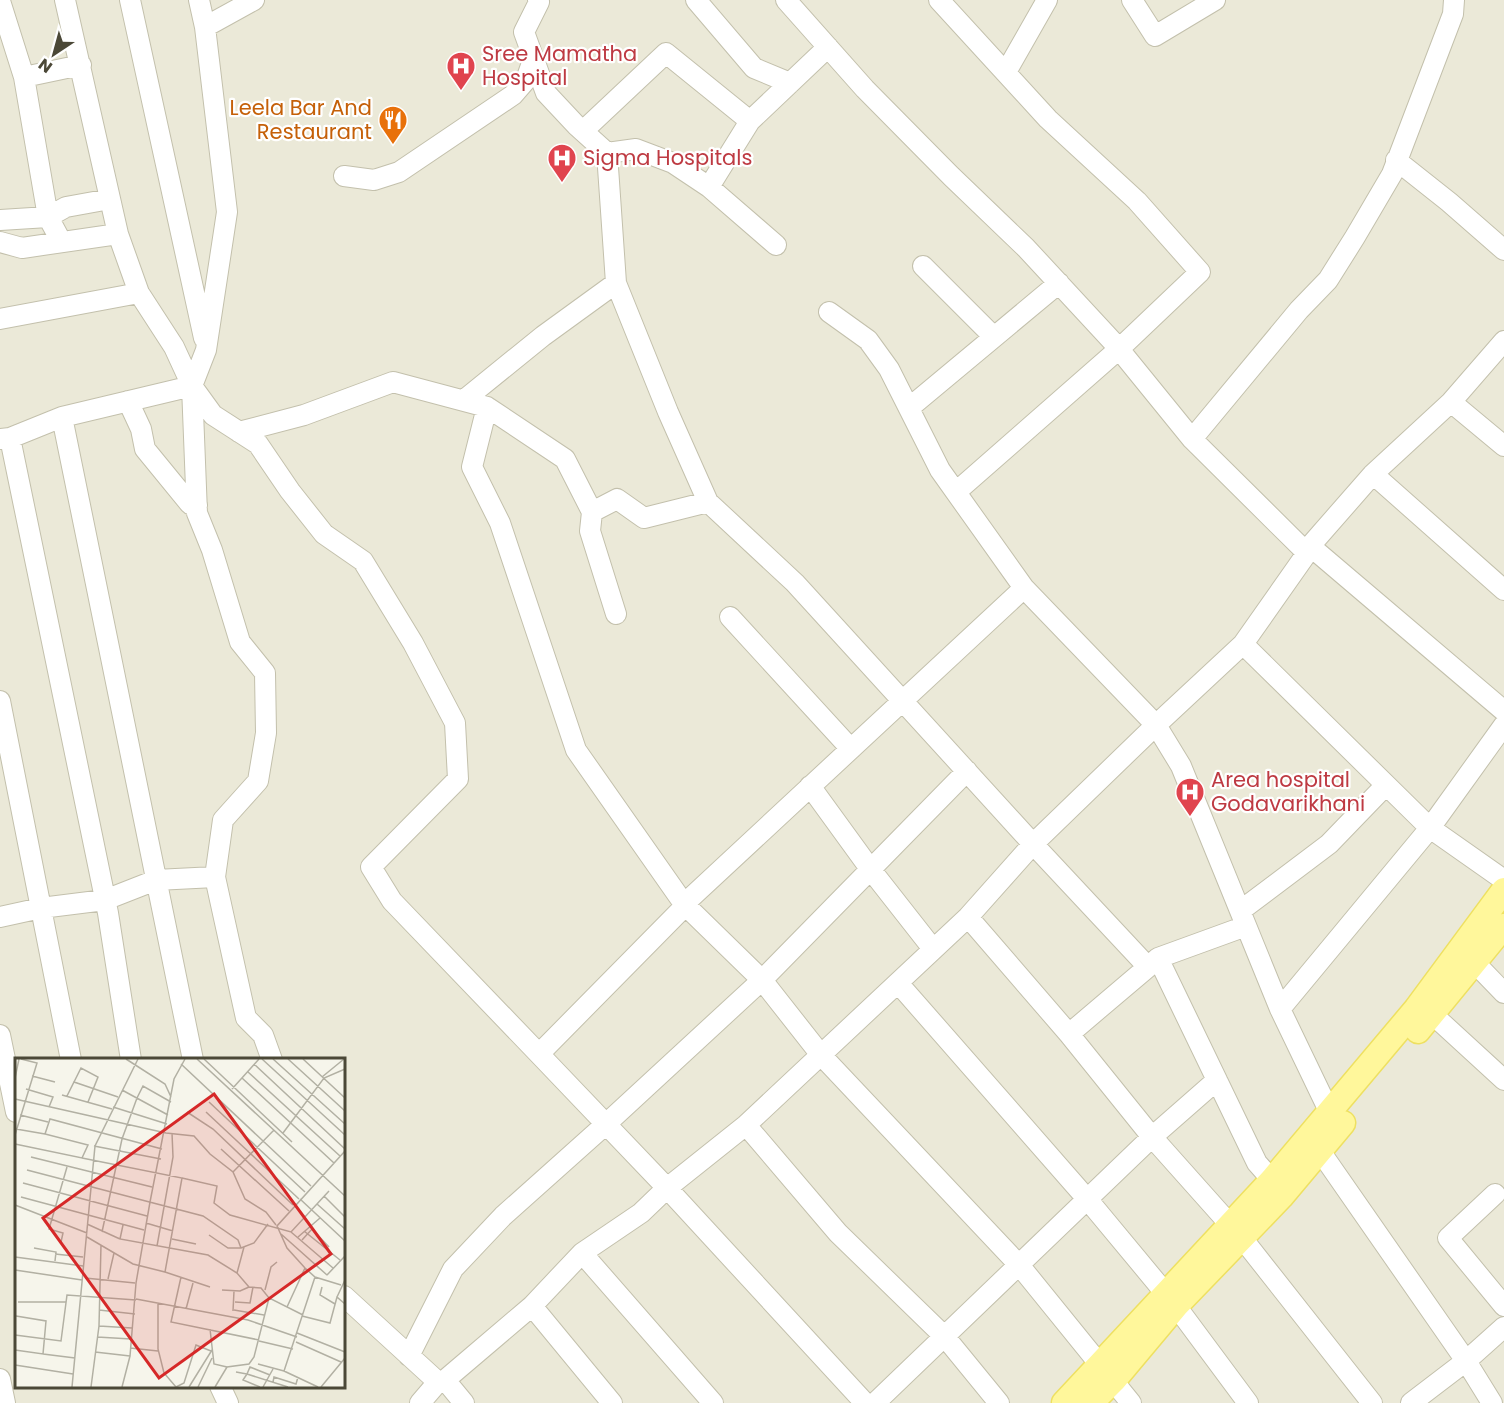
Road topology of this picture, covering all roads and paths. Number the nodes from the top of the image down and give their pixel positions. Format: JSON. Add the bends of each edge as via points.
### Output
{"nodes":[{"id":1,"x":65,"y":0,"type":"edge"},
{"id":2,"x":130,"y":0,"type":"edge"},
{"id":3,"x":199,"y":0,"type":"edge"},
{"id":4,"x":254,"y":0,"type":"edge"},
{"id":5,"x":696,"y":0,"type":"edge"},
{"id":6,"x":786,"y":0,"type":"edge"},
{"id":7,"x":939,"y":0,"type":"edge"},
{"id":8,"x":1047,"y":0,"type":"edge"},
{"id":9,"x":1132,"y":0,"type":"edge"},
{"id":10,"x":1215,"y":0,"type":"edge"},
{"id":11,"x":1454,"y":0,"type":"edge"},
{"id":12,"x":0,"y":1,"type":"edge"},
{"id":13,"x":540,"y":1,"type":"edge"},
{"id":14,"x":205,"y":27,"type":"junction"},
{"id":15,"x":828,"y":47,"type":"junction"},
{"id":16,"x":533,"y":60,"type":"junction"},
{"id":17,"x":81,"y":65,"type":"junction"},
{"id":18,"x":1006,"y":72,"type":"junction"},
{"id":19,"x":24,"y":77,"type":"junction"},
{"id":20,"x":790,"y":83,"type":"junction"},
{"id":21,"x":750,"y":121,"type":"junction"},
{"id":22,"x":583,"y":131,"type":"junction"},
{"id":23,"x":607,"y":153,"type":"junction"},
{"id":24,"x":1396,"y":160,"type":"junction"},
{"id":25,"x":344,"y":176,"type":"dead end"},
{"id":26,"x":709,"y":187,"type":"junction"},
{"id":27,"x":110,"y":199,"type":"junction"},
{"id":28,"x":48,"y":217,"type":"junction"},
{"id":29,"x":0,"y":220,"type":"edge"},
{"id":30,"x":118,"y":234,"type":"junction"},
{"id":31,"x":61,"y":241,"type":"junction"},
{"id":32,"x":0,"y":242,"type":"edge"},
{"id":33,"x":776,"y":245,"type":"dead end"},
{"id":34,"x":1504,"y":250,"type":"edge"},
{"id":35,"x":923,"y":266,"type":"dead end"},
{"id":36,"x":616,"y":283,"type":"junction"},
{"id":37,"x":1059,"y":283,"type":"junction"},
{"id":38,"x":139,"y":293,"type":"junction"},
{"id":39,"x":829,"y":312,"type":"dead end"},
{"id":40,"x":0,"y":319,"type":"edge"},
{"id":41,"x":994,"y":337,"type":"junction"},
{"id":42,"x":1503,"y":346,"type":"edge"},
{"id":43,"x":1119,"y":349,"type":"junction"},
{"id":44,"x":206,"y":350,"type":"junction"},
{"id":45,"x":192,"y":386,"type":"junction"},
{"id":46,"x":464,"y":400,"type":"junction"},
{"id":47,"x":128,"y":401,"type":"junction"},
{"id":48,"x":1451,"y":402,"type":"junction"},
{"id":49,"x":487,"y":407,"type":"junction"},
{"id":50,"x":909,"y":408,"type":"junction"},
{"id":51,"x":62,"y":417,"type":"junction"},
{"id":52,"x":239,"y":432,"type":"junction"},
{"id":53,"x":5,"y":439,"type":"edge"},
{"id":54,"x":1192,"y":439,"type":"junction"},
{"id":55,"x":1504,"y":446,"type":"edge"},
{"id":56,"x":1373,"y":474,"type":"junction"},
{"id":57,"x":956,"y":492,"type":"junction"},
{"id":58,"x":708,"y":502,"type":"junction"},
{"id":59,"x":197,"y":505,"type":"junction"},
{"id":60,"x":592,"y":512,"type":"junction"},
{"id":61,"x":1308,"y":550,"type":"junction"},
{"id":62,"x":1024,"y":588,"type":"junction"},
{"id":63,"x":1504,"y":590,"type":"edge"},
{"id":64,"x":616,"y":614,"type":"dead end"},
{"id":65,"x":729,"y":617,"type":"dead end"},
{"id":66,"x":1243,"y":644,"type":"junction"},
{"id":67,"x":902,"y":699,"type":"junction"},
{"id":68,"x":0,"y":701,"type":"edge"},
{"id":69,"x":1504,"y":711,"type":"edge"},
{"id":70,"x":1156,"y":725,"type":"junction"},
{"id":71,"x":1504,"y":725,"type":"edge"},
{"id":72,"x":850,"y":749,"type":"junction"},
{"id":73,"x":967,"y":771,"type":"junction"},
{"id":74,"x":810,"y":786,"type":"junction"},
{"id":75,"x":1385,"y":786,"type":"junction"},
{"id":76,"x":1430,"y":828,"type":"junction"},
{"id":77,"x":1033,"y":844,"type":"junction"},
{"id":78,"x":871,"y":870,"type":"junction"},
{"id":79,"x":215,"y":877,"type":"junction"},
{"id":80,"x":156,"y":880,"type":"junction"},
{"id":81,"x":1504,"y":880,"type":"edge"},
{"id":82,"x":1504,"y":890,"type":"edge"},
{"id":83,"x":105,"y":900,"type":"junction"},
{"id":84,"x":684,"y":904,"type":"junction"},
{"id":85,"x":41,"y":908,"type":"junction"},
{"id":86,"x":0,"y":917,"type":"edge"},
{"id":87,"x":968,"y":917,"type":"junction"},
{"id":88,"x":1243,"y":919,"type":"junction"},
{"id":89,"x":1504,"y":926,"type":"edge"},
{"id":90,"x":933,"y":949,"type":"junction"},
{"id":91,"x":1153,"y":963,"type":"junction"},
{"id":92,"x":1475,"y":963,"type":"junction"},
{"id":93,"x":762,"y":980,"type":"junction"},
{"id":94,"x":897,"y":983,"type":"junction"},
{"id":95,"x":1504,"y":993,"type":"edge"},
{"id":96,"x":1280,"y":1009,"type":"junction"},
{"id":97,"x":1432,"y":1014,"type":"junction"},
{"id":98,"x":1069,"y":1034,"type":"junction"},
{"id":99,"x":0,"y":1035,"type":"edge"},
{"id":100,"x":539,"y":1054,"type":"junction"},
{"id":101,"x":821,"y":1055,"type":"junction"},
{"id":102,"x":71,"y":1058,"type":"edge"},
{"id":103,"x":131,"y":1058,"type":"edge"},
{"id":104,"x":193,"y":1058,"type":"edge"},
{"id":105,"x":272,"y":1058,"type":"edge"},
{"id":106,"x":1217,"y":1080,"type":"junction"},
{"id":107,"x":1504,"y":1080,"type":"edge"},
{"id":108,"x":15,"y":1107,"type":"edge"},
{"id":109,"x":1330,"y":1113,"type":"junction"},
{"id":110,"x":606,"y":1124,"type":"junction"},
{"id":111,"x":746,"y":1125,"type":"junction"},
{"id":112,"x":1152,"y":1137,"type":"junction"},
{"id":113,"x":1315,"y":1144,"type":"junction"},
{"id":114,"x":667,"y":1188,"type":"junction"},
{"id":115,"x":1276,"y":1189,"type":"junction"},
{"id":116,"x":1495,"y":1194,"type":"dead end"},
{"id":117,"x":1088,"y":1200,"type":"junction"},
{"id":118,"x":1236,"y":1231,"type":"junction"},
{"id":119,"x":582,"y":1253,"type":"junction"},
{"id":120,"x":1020,"y":1266,"type":"junction"},
{"id":121,"x":345,"y":1297,"type":"edge"},
{"id":122,"x":1171,"y":1300,"type":"junction"},
{"id":123,"x":532,"y":1306,"type":"junction"},
{"id":124,"x":1504,"y":1306,"type":"edge"},
{"id":125,"x":1504,"y":1327,"type":"edge"},
{"id":126,"x":945,"y":1337,"type":"junction"},
{"id":127,"x":409,"y":1356,"type":"junction"},
{"id":128,"x":1466,"y":1361,"type":"junction"},
{"id":129,"x":1108,"y":1372,"type":"junction"},
{"id":130,"x":0,"y":1379,"type":"edge"},
{"id":131,"x":441,"y":1381,"type":"junction"},
{"id":132,"x":221,"y":1388,"type":"edge"},
{"id":133,"x":4,"y":1403,"type":"edge"},
{"id":134,"x":228,"y":1403,"type":"edge"},
{"id":135,"x":420,"y":1403,"type":"edge"},
{"id":136,"x":464,"y":1403,"type":"edge"},
{"id":137,"x":612,"y":1403,"type":"edge"},
{"id":138,"x":713,"y":1403,"type":"edge"},
{"id":139,"x":865,"y":1403,"type":"edge"},
{"id":140,"x":875,"y":1403,"type":"edge"},
{"id":141,"x":999,"y":1403,"type":"edge"},
{"id":142,"x":1064,"y":1403,"type":"edge"},
{"id":143,"x":1091,"y":1403,"type":"edge"},
{"id":144,"x":1131,"y":1403,"type":"edge"},
{"id":145,"x":1248,"y":1403,"type":"edge"},
{"id":146,"x":1372,"y":1403,"type":"edge"},
{"id":147,"x":1411,"y":1403,"type":"edge"},
{"id":148,"x":1492,"y":1403,"type":"edge"}],
"edges":[{"from":1,"to":17,"type":"street"},
{"from":2,"to":44,"type":"street"},
{"from":3,"to":14,"type":"street"},
{"from":4,"to":14,"type":"street"},
{"from":5,"to":20,"type":"street","via":[[754,68]]},
{"from":6,"to":15,"type":"street"},
{"from":7,"to":18,"type":"street"},
{"from":8,"to":18,"type":"street"},
{"from":9,"to":10,"type":"street","via":[[1155,36]]},
{"from":11,"to":24,"type":"street","via":[[1453,14]]},
{"from":12,"to":19,"type":"street"},
{"from":13,"to":16,"type":"street","via":[[524,32]]},
{"from":14,"to":44,"type":"street","via":[[227,212]]},
{"from":15,"to":20,"type":"street"},
{"from":15,"to":37,"type":"street"},
{"from":16,"to":22,"type":"street","via":[[546,93]]},
{"from":16,"to":25,"type":"street","via":[[526,80],[513,95],[399,172],[374,180]]},
{"from":17,"to":19,"type":"street"},
{"from":17,"to":27,"type":"street"},
{"from":18,"to":43,"type":"street","via":[[1048,119],[1137,201],[1200,272]]},
{"from":19,"to":28,"type":"street"},
{"from":20,"to":21,"type":"street"},
{"from":21,"to":22,"type":"street","via":[[666,53]]},
{"from":21,"to":26,"type":"street"},
{"from":22,"to":23,"type":"street"},
{"from":23,"to":26,"type":"street","via":[[636,149],[673,163]]},
{"from":23,"to":36,"type":"street"},
{"from":24,"to":34,"type":"street"},
{"from":24,"to":54,"type":"street","via":[[1374,206],[1328,280]]},
{"from":26,"to":33,"type":"street"},
{"from":27,"to":28,"type":"street","via":[[66,207]]},
{"from":27,"to":30,"type":"street"},
{"from":28,"to":29,"type":"street"},
{"from":28,"to":31,"type":"street"},
{"from":30,"to":31,"type":"street"},
{"from":30,"to":38,"type":"street"},
{"from":31,"to":32,"type":"street","via":[[22,248]]},
{"from":35,"to":41,"type":"street"},
{"from":36,"to":46,"type":"street"},
{"from":36,"to":58,"type":"street"},
{"from":37,"to":41,"type":"street"},
{"from":37,"to":43,"type":"street"},
{"from":38,"to":40,"type":"street"},
{"from":38,"to":45,"type":"street","via":[[174,347]]},
{"from":39,"to":50,"type":"street","via":[[868,340],[889,369]]},
{"from":41,"to":50,"type":"street"},
{"from":42,"to":48,"type":"street"},
{"from":43,"to":54,"type":"street"},
{"from":43,"to":57,"type":"street"},
{"from":44,"to":45,"type":"street"},
{"from":45,"to":47,"type":"street"},
{"from":45,"to":52,"type":"street","via":[[213,415]]},
{"from":45,"to":59,"type":"street"},
{"from":46,"to":49,"type":"street"},
{"from":46,"to":52,"type":"street","via":[[393,382],[304,415]]},
{"from":47,"to":51,"type":"street"},
{"from":47,"to":59,"type":"street","via":[[145,449],[190,504]]},
{"from":48,"to":55,"type":"street"},
{"from":48,"to":56,"type":"street"},
{"from":49,"to":60,"type":"street","via":[[565,459]]},
{"from":49,"to":84,"type":"street","via":[[472,467],[500,523],[576,750]]},
{"from":50,"to":57,"type":"street","via":[[940,470]]},
{"from":51,"to":53,"type":"street"},
{"from":51,"to":80,"type":"street"},
{"from":52,"to":100,"type":"street","via":[[258,444],[324,534],[363,561],[413,643],[454,723],[458,779],[371,867],[392,901]]},
{"from":53,"to":83,"type":"street"},
{"from":54,"to":61,"type":"street"},
{"from":56,"to":61,"type":"street"},
{"from":56,"to":63,"type":"street"},
{"from":57,"to":62,"type":"street"},
{"from":58,"to":60,"type":"street","via":[[644,518],[617,499]]},
{"from":58,"to":67,"type":"street","via":[[795,583]]},
{"from":59,"to":79,"type":"street","via":[[240,642],[265,673],[266,733],[258,781],[223,820]]},
{"from":60,"to":64,"type":"street","via":[[590,531]]},
{"from":61,"to":66,"type":"street"},
{"from":61,"to":69,"type":"street"},
{"from":62,"to":67,"type":"street"},
{"from":62,"to":70,"type":"street"},
{"from":65,"to":72,"type":"street"},
{"from":66,"to":70,"type":"street"},
{"from":66,"to":75,"type":"street"},
{"from":67,"to":72,"type":"street"},
{"from":67,"to":73,"type":"street"},
{"from":68,"to":85,"type":"street"},
{"from":70,"to":77,"type":"street"},
{"from":70,"to":88,"type":"street","via":[[1181,766]]},
{"from":71,"to":76,"type":"street"},
{"from":72,"to":74,"type":"street"},
{"from":73,"to":77,"type":"street"},
{"from":73,"to":78,"type":"street"},
{"from":74,"to":78,"type":"street"},
{"from":74,"to":84,"type":"street"},
{"from":75,"to":76,"type":"street"},
{"from":75,"to":88,"type":"street","via":[[1329,844]]},
{"from":76,"to":81,"type":"street"},
{"from":76,"to":96,"type":"street"},
{"from":77,"to":87,"type":"street"},
{"from":77,"to":91,"type":"street"},
{"from":78,"to":90,"type":"street"},
{"from":78,"to":93,"type":"street"},
{"from":79,"to":80,"type":"street"},
{"from":79,"to":105,"type":"street","via":[[246,1018],[263,1035]]},
{"from":80,"to":83,"type":"street"},
{"from":80,"to":104,"type":"street"},
{"from":82,"to":109,"type":"main road","via":[[1416,1009]]},
{"from":83,"to":85,"type":"street"},
{"from":83,"to":103,"type":"street"},
{"from":84,"to":93,"type":"street"},
{"from":84,"to":100,"type":"street"},
{"from":85,"to":86,"type":"street"},
{"from":85,"to":102,"type":"street"},
{"from":87,"to":90,"type":"street"},
{"from":87,"to":98,"type":"street"},
{"from":88,"to":91,"type":"street"},
{"from":88,"to":96,"type":"street"},
{"from":89,"to":92,"type":"main road"},
{"from":90,"to":94,"type":"street"},
{"from":91,"to":98,"type":"street"},
{"from":91,"to":106,"type":"street"},
{"from":92,"to":95,"type":"street"},
{"from":92,"to":97,"type":"main road"},
{"from":93,"to":101,"type":"street"},
{"from":93,"to":110,"type":"street"},
{"from":94,"to":101,"type":"street"},
{"from":94,"to":117,"type":"street"},
{"from":96,"to":109,"type":"street"},
{"from":97,"to":107,"type":"street"},
{"from":97,"to":113,"type":"main road"},
{"from":98,"to":112,"type":"street"},
{"from":99,"to":108,"type":"street"},
{"from":100,"to":110,"type":"street"},
{"from":101,"to":111,"type":"street"},
{"from":101,"to":120,"type":"street"},
{"from":106,"to":112,"type":"street"},
{"from":106,"to":115,"type":"street","via":[[1257,1163]]},
{"from":109,"to":113,"type":"main road"},
{"from":110,"to":114,"type":"street"},
{"from":110,"to":127,"type":"street","via":[[503,1216],[453,1269]]},
{"from":111,"to":114,"type":"street"},
{"from":111,"to":126,"type":"street","via":[[838,1233]]},
{"from":112,"to":117,"type":"street"},
{"from":112,"to":118,"type":"street"},
{"from":113,"to":115,"type":"main road"},
{"from":113,"to":128,"type":"street"},
{"from":114,"to":119,"type":"street","via":[[641,1213]]},
{"from":114,"to":139,"type":"street"},
{"from":115,"to":118,"type":"main road"},
{"from":116,"to":124,"type":"street","via":[[1448,1238]]},
{"from":117,"to":120,"type":"street"},
{"from":117,"to":122,"type":"street"},
{"from":118,"to":122,"type":"main road"},
{"from":118,"to":146,"type":"street"},
{"from":119,"to":123,"type":"street"},
{"from":119,"to":138,"type":"street"},
{"from":120,"to":126,"type":"street"},
{"from":120,"to":129,"type":"street"},
{"from":121,"to":127,"type":"street"},
{"from":122,"to":129,"type":"main road"},
{"from":122,"to":145,"type":"street"},
{"from":123,"to":131,"type":"street"},
{"from":123,"to":137,"type":"street"},
{"from":125,"to":128,"type":"street"},
{"from":126,"to":140,"type":"street"},
{"from":126,"to":141,"type":"street"},
{"from":127,"to":131,"type":"street"},
{"from":128,"to":147,"type":"street"},
{"from":128,"to":148,"type":"street"},
{"from":129,"to":142,"type":"main road"},
{"from":129,"to":143,"type":"main road"},
{"from":129,"to":144,"type":"street"},
{"from":130,"to":133,"type":"street"},
{"from":131,"to":135,"type":"street"},
{"from":131,"to":136,"type":"street"},
{"from":132,"to":134,"type":"street"}]}
